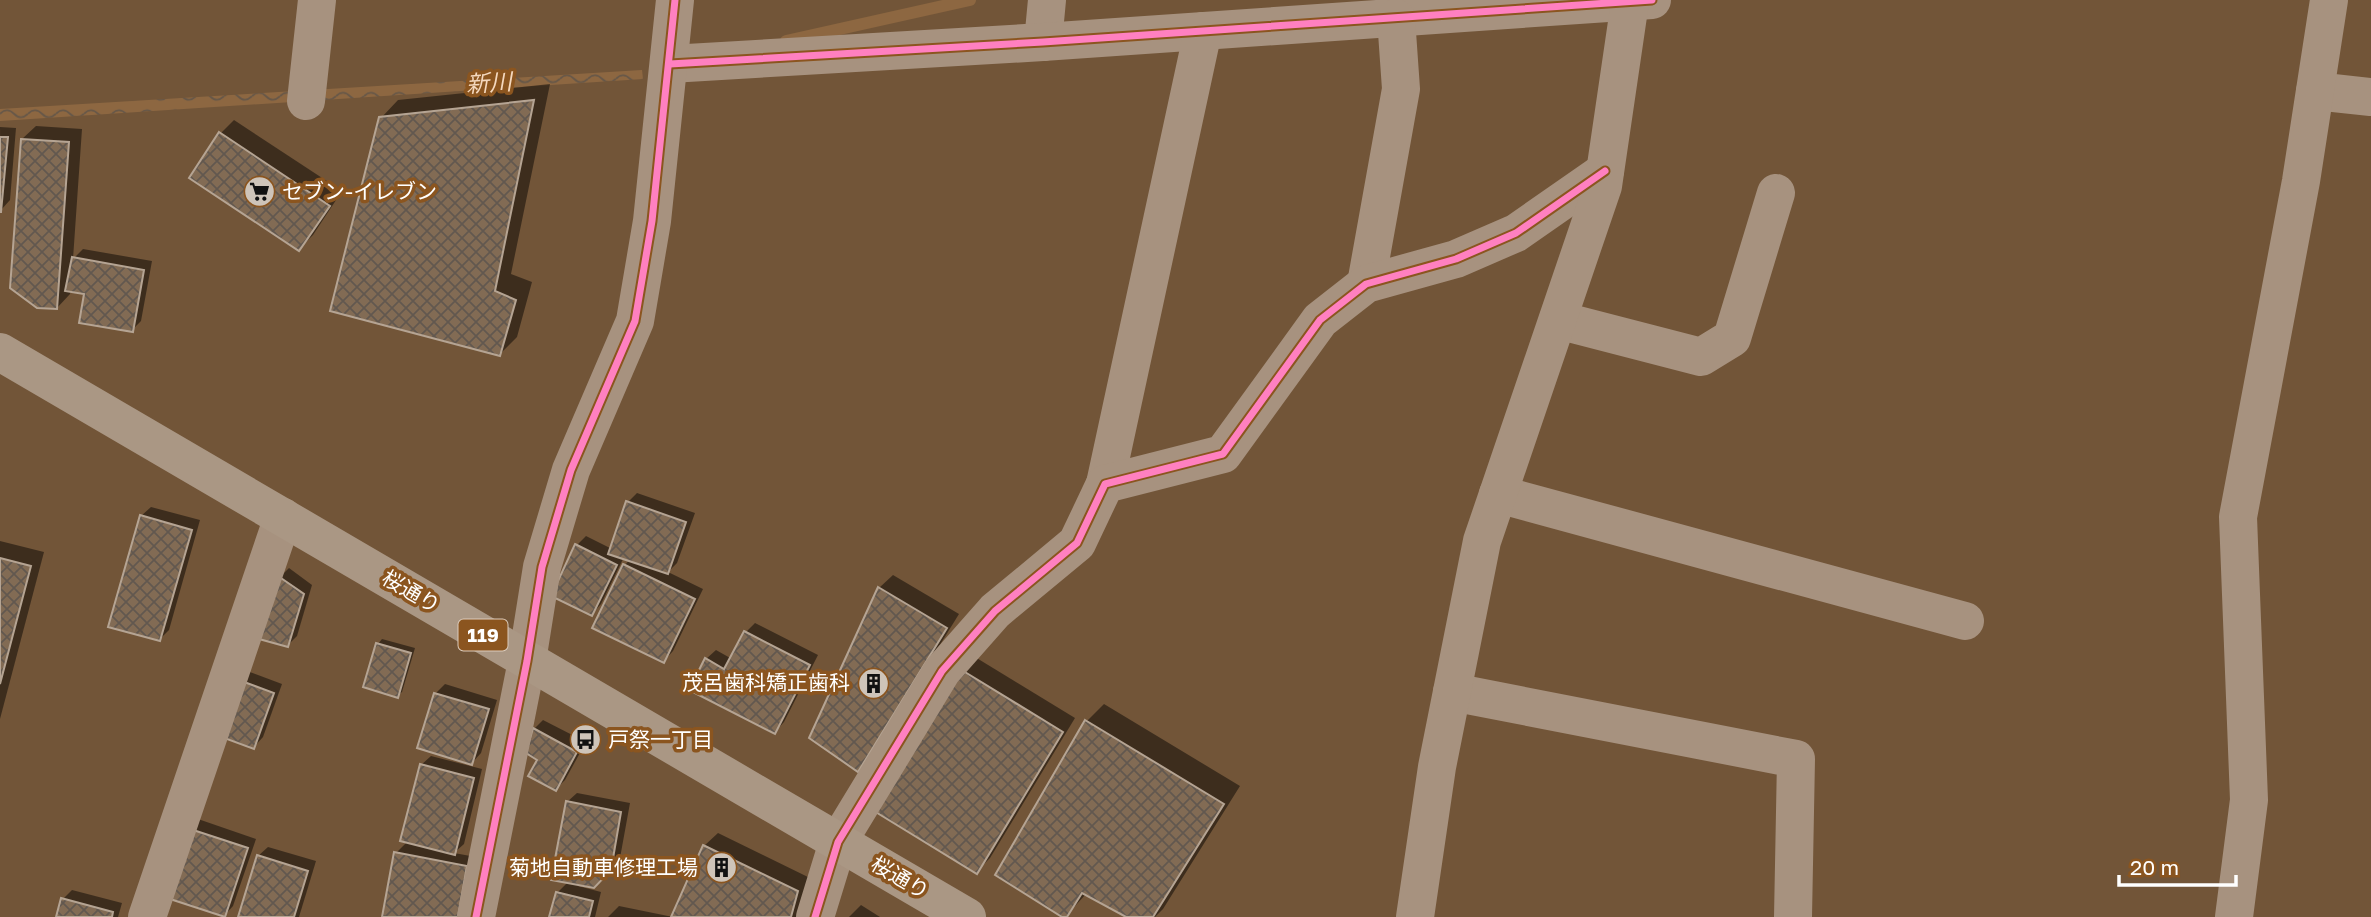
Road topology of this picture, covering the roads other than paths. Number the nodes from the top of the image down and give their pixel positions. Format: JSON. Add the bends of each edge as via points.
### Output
{"nodes":[{"id":1,"x":317,"y":0,"type":"edge"},
{"id":2,"x":675,"y":0,"type":"edge"},
{"id":3,"x":1047,"y":0,"type":"edge"},
{"id":4,"x":2329,"y":0,"type":"edge"},
{"id":5,"x":1641,"y":1,"type":"edge"},
{"id":6,"x":1396,"y":18,"type":"junction"},
{"id":7,"x":1203,"y":31,"type":"junction"},
{"id":8,"x":1043,"y":42,"type":"junction"},
{"id":9,"x":670,"y":64,"type":"junction"},
{"id":10,"x":2315,"y":91,"type":"junction"},
{"id":11,"x":2371,"y":97,"type":"edge"},
{"id":12,"x":306,"y":101,"type":"dead end"},
{"id":13,"x":1605,"y":171,"type":"junction"},
{"id":14,"x":1776,"y":192,"type":"dead end"},
{"id":15,"x":1366,"y":284,"type":"junction"},
{"id":16,"x":1558,"y":320,"type":"junction"},
{"id":17,"x":0,"y":352,"type":"edge"},
{"id":18,"x":1105,"y":484,"type":"junction"},
{"id":19,"x":1498,"y":494,"type":"junction"},
{"id":20,"x":283,"y":517,"type":"junction"},
{"id":21,"x":1965,"y":621,"type":"dead end"},
{"id":22,"x":527,"y":661,"type":"junction"},
{"id":23,"x":1452,"y":692,"type":"junction"},
{"id":24,"x":838,"y":842,"type":"junction"},
{"id":25,"x":147,"y":917,"type":"edge"},
{"id":26,"x":476,"y":917,"type":"edge"},
{"id":27,"x":815,"y":917,"type":"edge"},
{"id":28,"x":967,"y":917,"type":"edge"},
{"id":29,"x":1415,"y":917,"type":"edge"},
{"id":30,"x":1793,"y":917,"type":"edge"},
{"id":31,"x":2234,"y":917,"type":"edge"}],
"edges":[{"from":1,"to":12,"type":"street"},
{"from":2,"to":9,"type":"street"},
{"from":3,"to":8,"type":"street"},
{"from":4,"to":10,"type":"street"},
{"from":5,"to":6,"type":"street"},
{"from":5,"to":13,"type":"street"},
{"from":6,"to":7,"type":"street"},
{"from":6,"to":15,"type":"street","via":[[1401,89]]},
{"from":7,"to":8,"type":"street"},
{"from":7,"to":18,"type":"street"},
{"from":8,"to":9,"type":"street"},
{"from":9,"to":22,"type":"street","via":[[635,321],[571,470],[542,567]]},
{"from":10,"to":11,"type":"street"},
{"from":10,"to":31,"type":"street","via":[[2238,517],[2249,800]]},
{"from":13,"to":15,"type":"street","via":[[1516,233],[1456,259]]},
{"from":13,"to":16,"type":"street"},
{"from":14,"to":16,"type":"street","via":[[1732,338],[1701,357]]},
{"from":15,"to":18,"type":"street","via":[[1320,320],[1223,454]]},
{"from":16,"to":19,"type":"street"},
{"from":17,"to":20,"type":"highway","name":"桜通り","number":"119"},
{"from":18,"to":24,"type":"street","via":[[1077,543],[995,611],[942,671]]},
{"from":19,"to":21,"type":"street"},
{"from":19,"to":23,"type":"street","via":[[1482,541]]},
{"from":20,"to":22,"type":"highway","name":"桜通り","number":"119"},
{"from":20,"to":25,"type":"street"},
{"from":22,"to":24,"type":"highway","name":"桜通り","number":"119"},
{"from":22,"to":26,"type":"street"},
{"from":23,"to":29,"type":"street"},
{"from":23,"to":30,"type":"street","via":[[1796,759]]},
{"from":24,"to":27,"type":"street"},
{"from":24,"to":28,"type":"highway","name":"桜通り","number":"119"}]}
